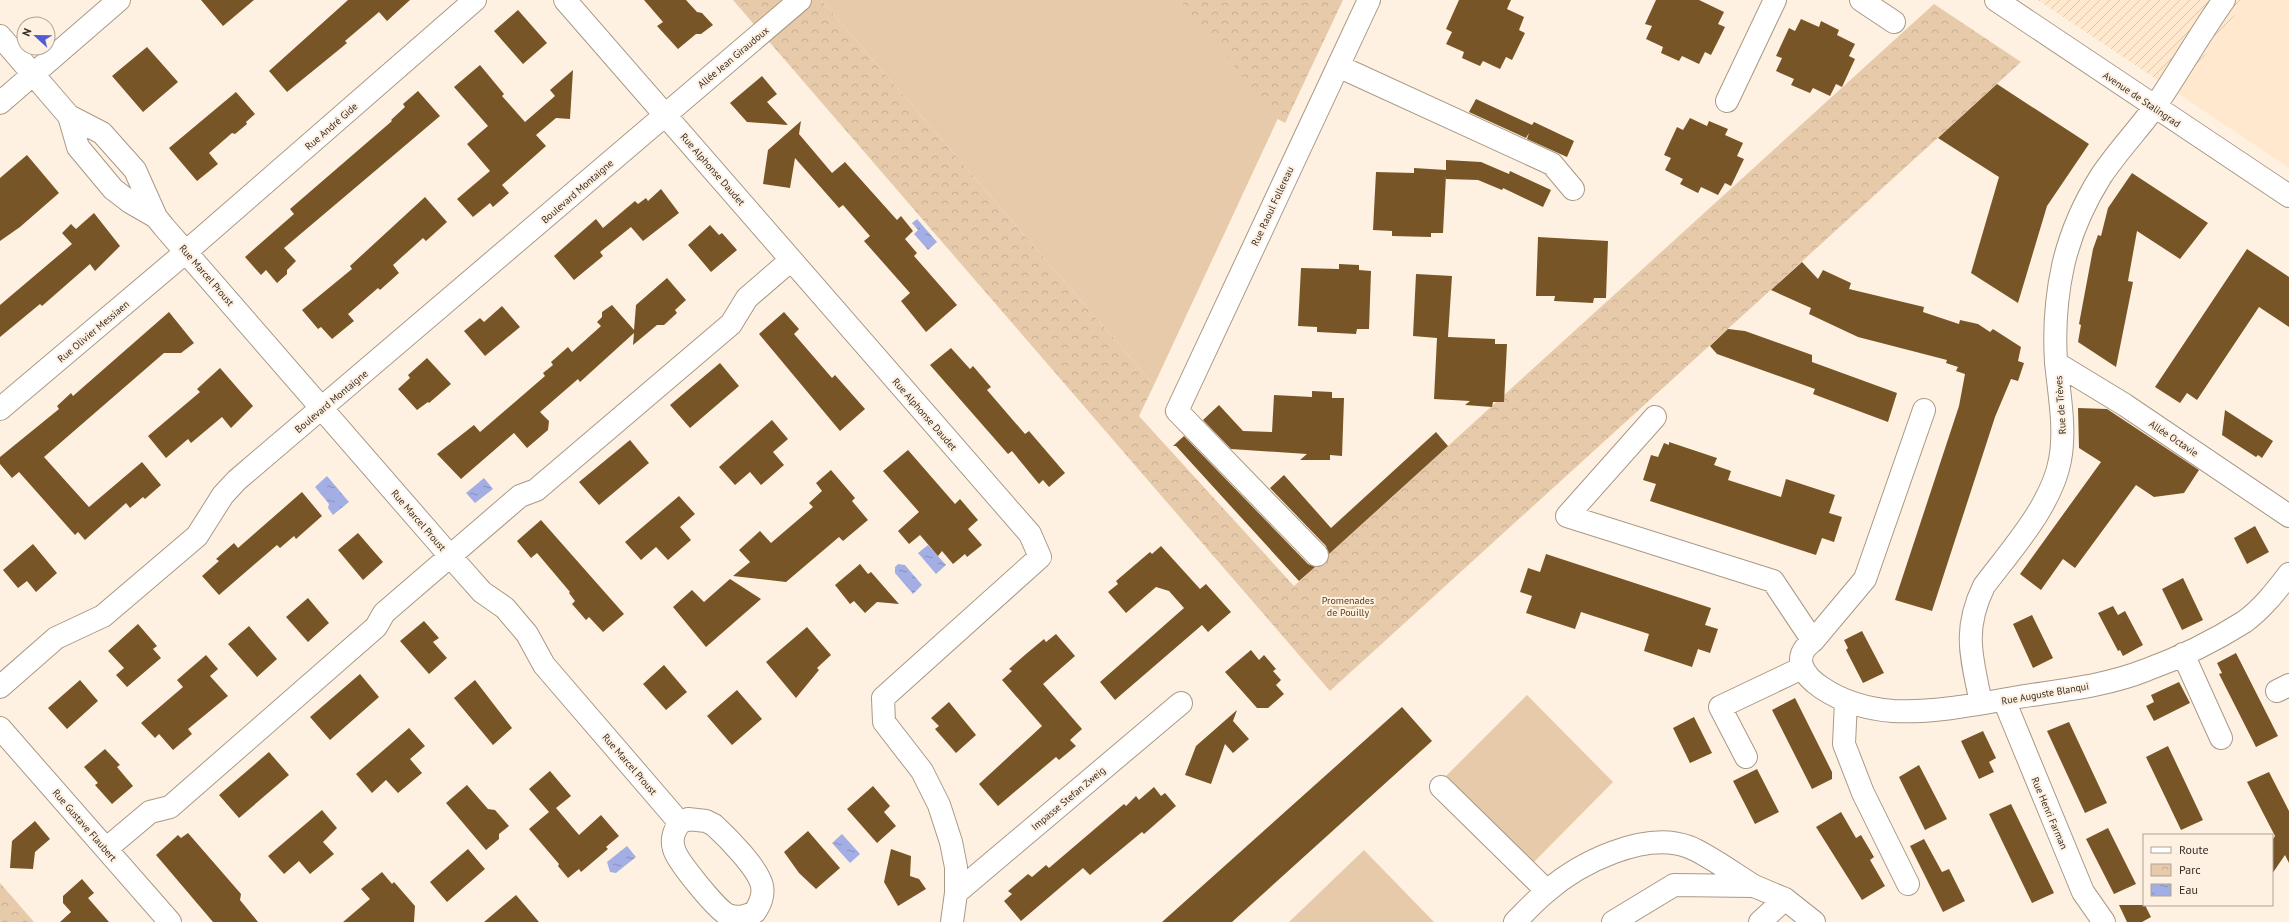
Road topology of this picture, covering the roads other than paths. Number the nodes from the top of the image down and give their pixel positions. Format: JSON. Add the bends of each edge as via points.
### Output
{"nodes":[{"id":1,"x":119,"y":0,"type":"edge"},
{"id":2,"x":475,"y":0,"type":"edge"},
{"id":3,"x":566,"y":0,"type":"edge"},
{"id":4,"x":800,"y":0,"type":"edge"},
{"id":5,"x":1369,"y":0,"type":"edge"},
{"id":6,"x":1775,"y":0,"type":"edge"},
{"id":7,"x":1861,"y":0,"type":"edge"},
{"id":8,"x":1996,"y":0,"type":"edge"},
{"id":9,"x":2224,"y":0,"type":"edge"},
{"id":10,"x":1894,"y":22,"type":"dead end"},
{"id":11,"x":0,"y":36,"type":"edge"},
{"id":12,"x":1338,"y":66,"type":"junction"},
{"id":13,"x":33,"y":74,"type":"junction"},
{"id":14,"x":1727,"y":101,"type":"dead end"},
{"id":15,"x":0,"y":103,"type":"edge"},
{"id":16,"x":2154,"y":107,"type":"junction"},
{"id":17,"x":666,"y":114,"type":"junction"},
{"id":18,"x":69,"y":116,"type":"junction"},
{"id":19,"x":1572,"y":188,"type":"dead end"},
{"id":20,"x":2289,"y":196,"type":"edge"},
{"id":21,"x":156,"y":217,"type":"junction"},
{"id":22,"x":187,"y":251,"type":"junction"},
{"id":23,"x":790,"y":260,"type":"junction"},
{"id":24,"x":2056,"y":363,"type":"junction"},
{"id":25,"x":322,"y":408,"type":"junction"},
{"id":26,"x":0,"y":410,"type":"edge"},
{"id":27,"x":1924,"y":410,"type":"dead end"},
{"id":28,"x":1655,"y":418,"type":"dead end"},
{"id":29,"x":2289,"y":516,"type":"edge"},
{"id":30,"x":1317,"y":555,"type":"dead end"},
{"id":31,"x":450,"y":556,"type":"junction"},
{"id":32,"x":2289,"y":574,"type":"edge"},
{"id":33,"x":1809,"y":644,"type":"junction"},
{"id":34,"x":2183,"y":654,"type":"junction"},
{"id":35,"x":1802,"y":668,"type":"junction"},
{"id":36,"x":0,"y":687,"type":"edge"},
{"id":37,"x":2004,"y":700,"type":"junction"},
{"id":38,"x":1846,"y":701,"type":"junction"},
{"id":39,"x":1181,"y":703,"type":"dead end"},
{"id":40,"x":1981,"y":703,"type":"junction"},
{"id":41,"x":0,"y":728,"type":"edge"},
{"id":42,"x":2221,"y":738,"type":"dead end"},
{"id":43,"x":1746,"y":757,"type":"dead end"},
{"id":44,"x":1441,"y":787,"type":"dead end"},
{"id":45,"x":680,"y":823,"type":"junction"},
{"id":46,"x":106,"y":849,"type":"junction"},
{"id":47,"x":1908,"y":884,"type":"dead end"},
{"id":48,"x":1754,"y":886,"type":"junction"},
{"id":49,"x":1547,"y":891,"type":"junction"},
{"id":50,"x":956,"y":893,"type":"junction"},
{"id":51,"x":1785,"y":899,"type":"junction"},
{"id":52,"x":1638,"y":916,"type":"edge"},
{"id":53,"x":759,"y":917,"type":"edge"},
{"id":54,"x":1764,"y":920,"type":"edge"},
{"id":55,"x":170,"y":922,"type":"edge"},
{"id":56,"x":952,"y":922,"type":"edge"},
{"id":57,"x":1515,"y":922,"type":"edge"},
{"id":58,"x":1613,"y":922,"type":"edge"},
{"id":59,"x":1814,"y":922,"type":"edge"},
{"id":60,"x":2104,"y":922,"type":"edge"}],
"edges":[{"from":1,"to":13,"type":"street"},
{"from":2,"to":22,"type":"street","name":"Rue André Gide"},
{"from":3,"to":17,"type":"street"},
{"from":4,"to":17,"type":"street","name":"Allée Jean Giraudoux"},
{"from":5,"to":12,"type":"street","name":"Rue Raoul Follereau"},
{"from":6,"to":14,"type":"street"},
{"from":7,"to":10,"type":"street"},
{"from":8,"to":16,"type":"street","name":"Avenue de Stalingrad"},
{"from":9,"to":16,"type":"street","name":"Rue de Trèves"},
{"from":11,"to":13,"type":"street","name":"Rue Marcel Proust"},
{"from":12,"to":19,"type":"street","via":[[1552,164]]},
{"from":12,"to":30,"type":"street","name":"Rue Raoul Follereau","via":[[1177,411]]},
{"from":13,"to":15,"type":"street"},
{"from":13,"to":18,"type":"street","name":"Rue Marcel Proust"},
{"from":16,"to":20,"type":"street","name":"Avenue de Stalingrad"},
{"from":16,"to":24,"type":"street","name":"Rue de Trèves","via":[[2102,175],[2080,218],[2063,266],[2058,296]]},
{"from":17,"to":23,"type":"street","name":"Rue Alphonse Daudet"},
{"from":17,"to":25,"type":"street","name":"Boulevard Montaigne"},
{"from":18,"to":21,"type":"street","name":"Rue Marcel Proust","via":[[102,133],[135,170]]},
{"from":18,"to":21,"type":"street","name":"Rue Marcel Proust","via":[[78,147],[113,189]]},
{"from":21,"to":22,"type":"street","name":"Rue Marcel Proust"},
{"from":22,"to":25,"type":"street","name":"Rue Marcel Proust"},
{"from":22,"to":26,"type":"street","name":"Rue Olivier Messiaen"},
{"from":23,"to":31,"type":"street","via":[[747,298],[731,324],[536,490],[520,496]]},
{"from":23,"to":50,"type":"street","name":"Rue Alphonse Daudet","via":[[1030,534],[1040,557],[882,698],[884,722],[922,771],[939,805],[956,867]]},
{"from":24,"to":29,"type":"street","name":"Allée Octavie","via":[[2125,405]]},
{"from":24,"to":40,"type":"street","name":"Rue de Trèves","via":[[2062,438],[2060,460],[2054,479],[2042,506],[1984,586],[1971,623],[1970,645]]},
{"from":25,"to":31,"type":"street","name":"Rue Marcel Proust"},
{"from":25,"to":36,"type":"street","name":"Boulevard Montaigne","via":[[232,486],[197,536],[103,616],[56,638]]},
{"from":27,"to":33,"type":"street","via":[[1865,579]]},
{"from":28,"to":33,"type":"street","via":[[1567,516],[1773,581]]},
{"from":31,"to":45,"type":"street","name":"Rue Marcel Proust","via":[[482,592],[505,608],[527,634],[544,665]]},
{"from":31,"to":46,"type":"street","via":[[384,613],[370,632],[170,807],[150,812]]},
{"from":32,"to":34,"type":"street","name":"Rue Auguste Blanqui","via":[[2269,601],[2244,621]]},
{"from":33,"to":35,"type":"street","via":[[1801,657]]},
{"from":34,"to":37,"type":"street","name":"Rue Auguste Blanqui","via":[[2146,671],[2111,681]]},
{"from":34,"to":42,"type":"street"},
{"from":35,"to":38,"type":"street","name":"Rue Auguste Blanqui","via":[[1811,680]]},
{"from":35,"to":43,"type":"street","via":[[1720,707]]},
{"from":37,"to":40,"type":"street","name":"Rue Auguste Blanqui"},
{"from":37,"to":60,"type":"street","name":"Rue Henri Farman","via":[[2083,892]]},
{"from":38,"to":40,"type":"street","name":"Rue Auguste Blanqui","via":[[1868,707],[1913,711]]},
{"from":38,"to":47,"type":"street","via":[[1844,744],[1863,793]]},
{"from":39,"to":50,"type":"street","name":"Impasse Stefan Zweig"},
{"from":41,"to":46,"type":"street","name":"Rue Gustave Flaubert"},
{"from":44,"to":49,"type":"street"},
{"from":45,"to":53,"type":"street","via":[[675,831],[673,844],[686,870],[724,913],[738,917]]},
{"from":45,"to":53,"type":"street","via":[[692,819],[714,825],[757,874],[763,888]]},
{"from":46,"to":55,"type":"street","name":"Rue Gustave Flaubert"},
{"from":48,"to":49,"type":"street","via":[[1689,847],[1664,841],[1636,845],[1592,861]]},
{"from":48,"to":51,"type":"street"},
{"from":48,"to":52,"type":"street","via":[[1674,884]]},
{"from":49,"to":57,"type":"street"},
{"from":50,"to":56,"type":"street"},
{"from":51,"to":54,"type":"street"},
{"from":51,"to":59,"type":"street"},
{"from":52,"to":58,"type":"street"}]}
